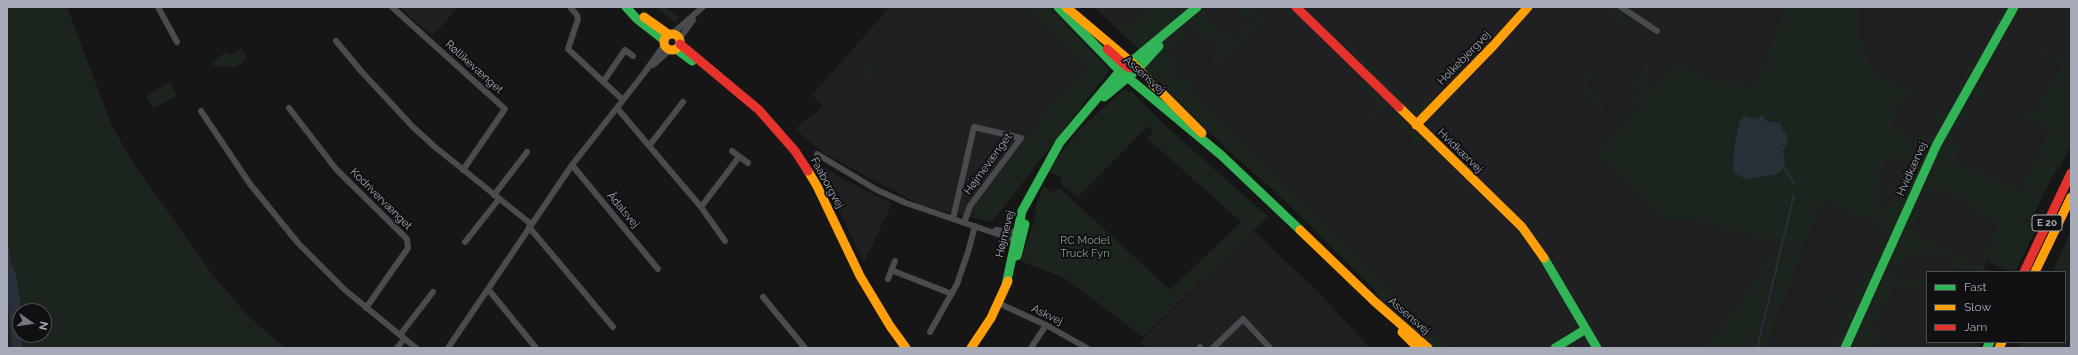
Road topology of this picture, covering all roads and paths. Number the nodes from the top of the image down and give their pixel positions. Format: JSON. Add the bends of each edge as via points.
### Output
{"nodes":[{"id":1,"x":158,"y":7,"type":"edge"},
{"id":2,"x":392,"y":7,"type":"edge"},
{"id":3,"x":570,"y":7,"type":"edge"},
{"id":4,"x":627,"y":7,"type":"edge"},
{"id":5,"x":1058,"y":7,"type":"edge"},
{"id":6,"x":1062,"y":7,"type":"edge"},
{"id":7,"x":1066,"y":7,"type":"edge"},
{"id":8,"x":1197,"y":7,"type":"edge"},
{"id":9,"x":1296,"y":7,"type":"edge"},
{"id":10,"x":1528,"y":7,"type":"edge"},
{"id":11,"x":1621,"y":7,"type":"edge"},
{"id":12,"x":2014,"y":7,"type":"edge"},
{"id":13,"x":701,"y":9,"type":"edge"},
{"id":14,"x":1176,"y":27,"type":"junction"},
{"id":15,"x":1657,"y":31,"type":"dead end"},
{"id":16,"x":336,"y":41,"type":"dead end"},
{"id":17,"x":177,"y":42,"type":"dead end"},
{"id":18,"x":672,"y":42,"type":"junction"},
{"id":19,"x":633,"y":56,"type":"dead end"},
{"id":20,"x":1126,"y":66,"type":"junction"},
{"id":21,"x":1132,"y":74,"type":"junction"},
{"id":22,"x":603,"y":82,"type":"junction"},
{"id":23,"x":623,"y":100,"type":"junction"},
{"id":24,"x":683,"y":102,"type":"dead end"},
{"id":25,"x":289,"y":108,"type":"dead end"},
{"id":26,"x":617,"y":108,"type":"junction"},
{"id":27,"x":1087,"y":110,"type":"junction"},
{"id":28,"x":201,"y":111,"type":"dead end"},
{"id":29,"x":1416,"y":125,"type":"junction"},
{"id":30,"x":649,"y":146,"type":"junction"},
{"id":31,"x":732,"y":151,"type":"dead end"},
{"id":32,"x":527,"y":152,"type":"dead end"},
{"id":33,"x":817,"y":154,"type":"dead end"},
{"id":34,"x":1221,"y":155,"type":"junction"},
{"id":35,"x":740,"y":157,"type":"junction"},
{"id":36,"x":748,"y":163,"type":"dead end"},
{"id":37,"x":572,"y":165,"type":"junction"},
{"id":38,"x":463,"y":170,"type":"junction"},
{"id":39,"x":2071,"y":173,"type":"edge"},
{"id":40,"x":496,"y":197,"type":"junction"},
{"id":41,"x":2071,"y":197,"type":"edge"},
{"id":42,"x":701,"y":207,"type":"junction"},
{"id":43,"x":953,"y":219,"type":"junction"},
{"id":44,"x":964,"y":223,"type":"junction"},
{"id":45,"x":530,"y":226,"type":"junction"},
{"id":46,"x":975,"y":226,"type":"junction"},
{"id":47,"x":1019,"y":236,"type":"junction"},
{"id":48,"x":726,"y":241,"type":"dead end"},
{"id":49,"x":466,"y":242,"type":"dead end"},
{"id":50,"x":895,"y":261,"type":"dead end"},
{"id":51,"x":658,"y":269,"type":"dead end"},
{"id":52,"x":891,"y":270,"type":"junction"},
{"id":53,"x":2024,"y":271,"type":"edge"},
{"id":54,"x":2035,"y":271,"type":"edge"},
{"id":55,"x":888,"y":278,"type":"dead end"},
{"id":56,"x":488,"y":290,"type":"junction"},
{"id":57,"x":433,"y":292,"type":"dead end"},
{"id":58,"x":952,"y":294,"type":"junction"},
{"id":59,"x":763,"y":297,"type":"dead end"},
{"id":60,"x":1374,"y":301,"type":"junction"},
{"id":61,"x":998,"y":303,"type":"junction"},
{"id":62,"x":366,"y":308,"type":"junction"},
{"id":63,"x":886,"y":318,"type":"junction"},
{"id":64,"x":1046,"y":324,"type":"junction"},
{"id":65,"x":613,"y":327,"type":"dead end"},
{"id":66,"x":1586,"y":329,"type":"junction"},
{"id":67,"x":930,"y":332,"type":"dead end"},
{"id":68,"x":402,"y":337,"type":"junction"},
{"id":69,"x":397,"y":348,"type":"edge"},
{"id":70,"x":416,"y":348,"type":"edge"},
{"id":71,"x":448,"y":348,"type":"edge"},
{"id":72,"x":536,"y":348,"type":"edge"},
{"id":73,"x":805,"y":348,"type":"edge"},
{"id":74,"x":906,"y":348,"type":"edge"},
{"id":75,"x":913,"y":348,"type":"edge"},
{"id":76,"x":971,"y":348,"type":"edge"},
{"id":77,"x":1031,"y":348,"type":"edge"},
{"id":78,"x":1087,"y":348,"type":"edge"},
{"id":79,"x":1213,"y":348,"type":"edge"},
{"id":80,"x":1270,"y":348,"type":"edge"},
{"id":81,"x":1418,"y":348,"type":"edge"},
{"id":82,"x":1428,"y":348,"type":"edge"},
{"id":83,"x":1555,"y":348,"type":"edge"},
{"id":84,"x":1597,"y":348,"type":"edge"},
{"id":85,"x":1845,"y":348,"type":"edge"}],
"edges":[{"from":1,"to":17,"type":"street"},
{"from":2,"to":38,"type":"street","name":"Røllikevænget","via":[[505,108]]},
{"from":3,"to":22,"type":"street","via":[[578,15],[578,19],[568,49]]},
{"from":4,"to":18,"type":"main road","name":"Faaborgvej","via":[[637,19]]},
{"from":5,"to":20,"type":"main road","name":"Assensvej"},
{"from":6,"to":20,"type":"main road"},
{"from":7,"to":20,"type":"main road","name":"Assensvej"},
{"from":8,"to":14,"type":"main road","name":"Højmevej"},
{"from":9,"to":29,"type":"main road","name":"Hvidkærvej"},
{"from":10,"to":29,"type":"main road","name":"Holkebjergvej"},
{"from":11,"to":15,"type":"street"},
{"from":12,"to":85,"type":"main road","name":"Hvidkærvej","via":[[1937,144]]},
{"from":13,"to":18,"type":"street"},
{"from":14,"to":20,"type":"main road","name":"Højmevej"},
{"from":14,"to":21,"type":"main road","name":"Højmevej"},
{"from":16,"to":38,"type":"street","via":[[405,120]]},
{"from":18,"to":23,"type":"street"},
{"from":18,"to":63,"type":"main road","name":"Faaborgvej","via":[[760,110],[781,133],[804,164],[828,206],[857,270]]},
{"from":19,"to":22,"type":"street","via":[[625,50]]},
{"from":20,"to":21,"type":"main road"},
{"from":20,"to":21,"type":"main road","name":"Assensvej"},
{"from":20,"to":27,"type":"main road","name":"Højmevej"},
{"from":21,"to":27,"type":"main road","name":"Højmevej"},
{"from":21,"to":34,"type":"main road","name":"Assensvej"},
{"from":21,"to":34,"type":"main road","name":"Assensvej","via":[[1201,133]]},
{"from":22,"to":23,"type":"street"},
{"from":23,"to":26,"type":"street"},
{"from":24,"to":30,"type":"street"},
{"from":25,"to":62,"type":"street","name":"Kodrivervænget","via":[[336,169],[407,239],[408,248]]},
{"from":26,"to":30,"type":"street"},
{"from":26,"to":37,"type":"street"},
{"from":27,"to":47,"type":"main road","name":"Højmevej","via":[[1060,142],[1022,211]]},
{"from":28,"to":62,"type":"street","via":[[250,184],[282,224],[331,278]]},
{"from":29,"to":66,"type":"main road","name":"Hvidkærvej","via":[[1522,227],[1534,242]]},
{"from":30,"to":42,"type":"street"},
{"from":31,"to":35,"type":"street"},
{"from":32,"to":40,"type":"street"},
{"from":33,"to":43,"type":"street","via":[[876,190]]},
{"from":34,"to":60,"type":"main road","name":"Assensvej"},
{"from":35,"to":36,"type":"street"},
{"from":35,"to":42,"type":"street"},
{"from":37,"to":45,"type":"street"},
{"from":37,"to":51,"type":"street","name":"Ådalsvej"},
{"from":38,"to":40,"type":"street"},
{"from":39,"to":53,"type":"main road","number":"E 20"},
{"from":40,"to":45,"type":"street"},
{"from":40,"to":49,"type":"street"},
{"from":41,"to":54,"type":"main road","number":"E 20"},
{"from":42,"to":48,"type":"street"},
{"from":43,"to":44,"type":"street"},
{"from":43,"to":44,"type":"street","name":"Højmevænget","via":[[974,127],[1021,138],[970,206]]},
{"from":44,"to":46,"type":"street"},
{"from":45,"to":56,"type":"street"},
{"from":45,"to":65,"type":"street"},
{"from":46,"to":47,"type":"street"},
{"from":46,"to":58,"type":"street","via":[[963,269]]},
{"from":47,"to":61,"type":"main road","name":"Højmevej","via":[[1015,262]]},
{"from":50,"to":52,"type":"street"},
{"from":52,"to":55,"type":"street"},
{"from":52,"to":58,"type":"street"},
{"from":56,"to":71,"type":"street"},
{"from":56,"to":72,"type":"street"},
{"from":57,"to":68,"type":"street"},
{"from":58,"to":67,"type":"street"},
{"from":59,"to":73,"type":"street"},
{"from":60,"to":81,"type":"main road","name":"Assensvej"},
{"from":60,"to":82,"type":"main road","name":"Assensvej"},
{"from":61,"to":64,"type":"street","name":"Askvej"},
{"from":61,"to":76,"type":"main road","name":"Højmevej"},
{"from":62,"to":68,"type":"street"},
{"from":63,"to":74,"type":"main road","name":"Faaborgvej"},
{"from":63,"to":75,"type":"main road","name":"Faaborgvej"},
{"from":64,"to":77,"type":"street"},
{"from":64,"to":78,"type":"street","name":"Askvej"},
{"from":66,"to":83,"type":"main road"},
{"from":66,"to":84,"type":"main road","name":"Hvidkærvej"},
{"from":68,"to":69,"type":"street"},
{"from":68,"to":70,"type":"street"},
{"from":79,"to":80,"type":"street","via":[[1243,319]]}]}
